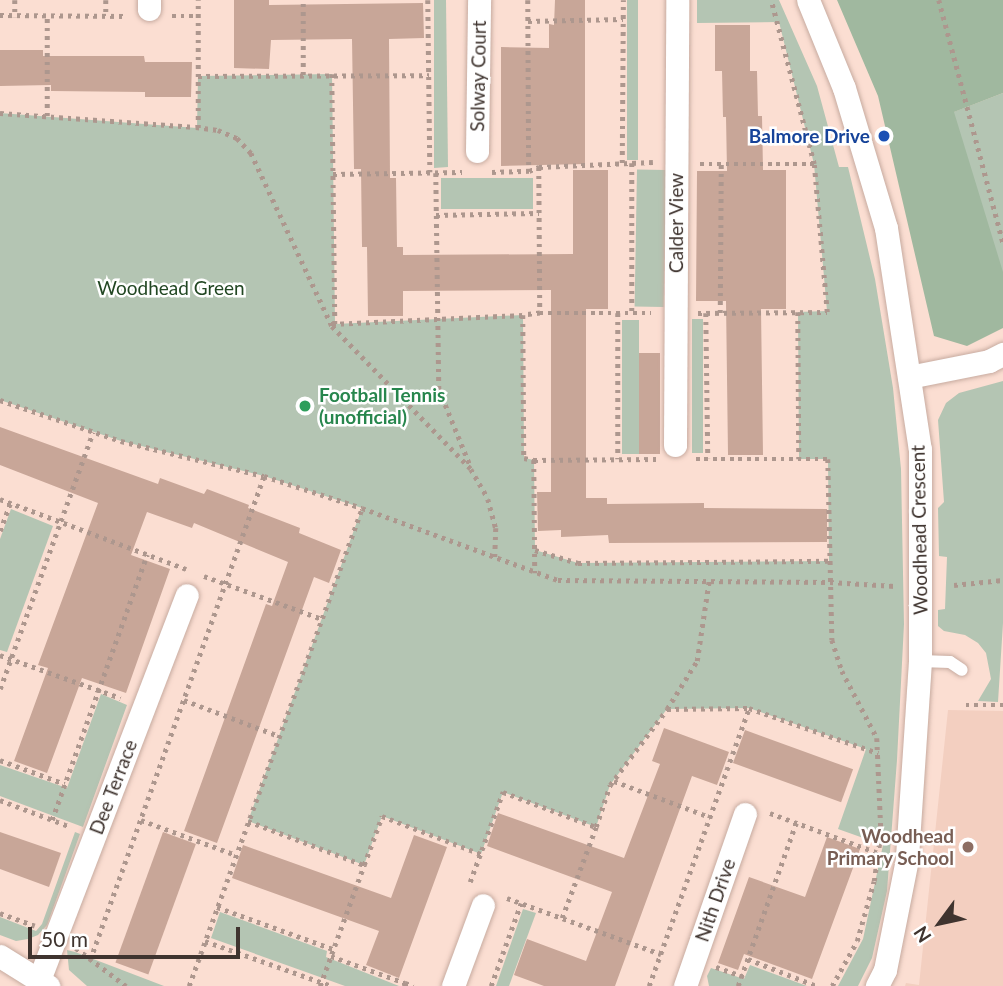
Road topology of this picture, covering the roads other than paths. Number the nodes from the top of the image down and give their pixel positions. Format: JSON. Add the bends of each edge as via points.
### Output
{"nodes":[{"id":1,"x":479,"y":0,"type":"edge"},
{"id":2,"x":677,"y":0,"type":"edge"},
{"id":3,"x":808,"y":0,"type":"edge"},
{"id":4,"x":477,"y":151,"type":"dead end"},
{"id":5,"x":1003,"y":355,"type":"edge"},
{"id":6,"x":909,"y":377,"type":"junction"},
{"id":7,"x":675,"y":454,"type":"road end"},
{"id":8,"x":187,"y":595,"type":"dead end"},
{"id":9,"x":920,"y":661,"type":"junction"},
{"id":10,"x":962,"y":670,"type":"dead end"},
{"id":11,"x":753,"y":812,"type":"road end"},
{"id":12,"x":487,"y":896,"type":"road end"},
{"id":13,"x":0,"y":956,"type":"edge"},
{"id":14,"x":43,"y":983,"type":"edge"},
{"id":15,"x":453,"y":986,"type":"edge"},
{"id":16,"x":685,"y":986,"type":"edge"},
{"id":17,"x":877,"y":986,"type":"edge"}],
"edges":[{"from":1,"to":4,"type":"street","name":"Solway Court"},
{"from":2,"to":7,"type":"street","name":"Calder View"},
{"from":3,"to":6,"type":"street","name":"Woodhead Crescent","via":[[844,88],[886,228]]},
{"from":5,"to":6,"type":"street"},
{"from":6,"to":9,"type":"street","name":"Woodhead Crescent","via":[[920,449]]},
{"from":8,"to":14,"type":"street","name":"Dee Terrace","via":[[56,936]]},
{"from":9,"to":10,"type":"lane","via":[[950,662]]},
{"from":9,"to":17,"type":"street","name":"Woodhead Crescent","via":[[908,859],[885,970]]},
{"from":11,"to":16,"type":"street","name":"Nith Drive"},
{"from":12,"to":15,"type":"street"},
{"from":13,"to":14,"type":"street"}]}
